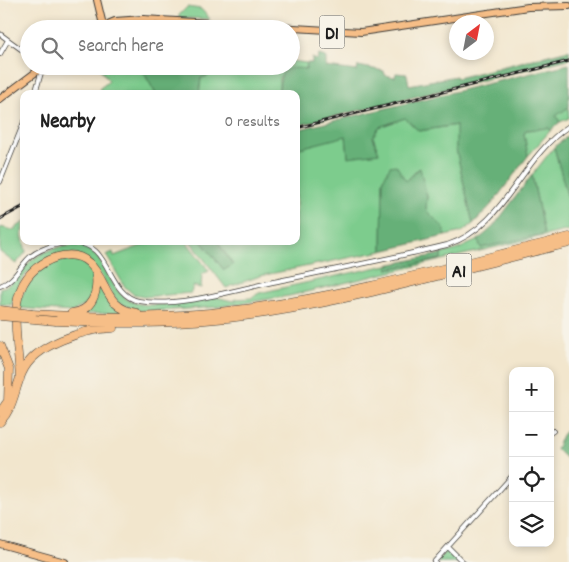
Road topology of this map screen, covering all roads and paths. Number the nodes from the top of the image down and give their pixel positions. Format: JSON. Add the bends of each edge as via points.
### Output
{"nodes":[{"id":1,"x":97,"y":0,"type":"edge"},
{"id":2,"x":569,"y":6,"type":"edge"},
{"id":3,"x":102,"y":20,"type":"edge"},
{"id":4,"x":122,"y":20,"type":"edge"},
{"id":5,"x":160,"y":20,"type":"edge"},
{"id":6,"x":300,"y":28,"type":"edge"},
{"id":7,"x":0,"y":34,"type":"edge"},
{"id":8,"x":8,"y":40,"type":"junction"},
{"id":9,"x":20,"y":49,"type":"edge"},
{"id":10,"x":0,"y":54,"type":"edge"},
{"id":11,"x":32,"y":75,"type":"edge"},
{"id":12,"x":41,"y":75,"type":"edge"},
{"id":13,"x":36,"y":90,"type":"edge"},
{"id":14,"x":0,"y":99,"type":"edge"},
{"id":15,"x":569,"y":126,"type":"edge"},
{"id":16,"x":20,"y":132,"type":"edge"},
{"id":17,"x":0,"y":182,"type":"edge"},
{"id":18,"x":569,"y":237,"type":"edge"},
{"id":19,"x":569,"y":243,"type":"edge"},
{"id":20,"x":56,"y":245,"type":"edge"},
{"id":21,"x":84,"y":245,"type":"edge"},
{"id":22,"x":95,"y":271,"type":"junction"},
{"id":23,"x":0,"y":286,"type":"edge"},
{"id":24,"x":0,"y":310,"type":"edge"},
{"id":25,"x":180,"y":315,"type":"junction"},
{"id":26,"x":0,"y":316,"type":"edge"},
{"id":27,"x":57,"y":318,"type":"junction"},
{"id":28,"x":169,"y":322,"type":"junction"},
{"id":29,"x":0,"y":346,"type":"edge"},
{"id":30,"x":19,"y":365,"type":"junction"},
{"id":31,"x":20,"y":379,"type":"junction"},
{"id":32,"x":8,"y":402,"type":"junction"},
{"id":33,"x":0,"y":412,"type":"edge"},
{"id":34,"x":0,"y":422,"type":"edge"},
{"id":35,"x":509,"y":479,"type":"edge"},
{"id":36,"x":0,"y":544,"type":"edge"},
{"id":37,"x":448,"y":547,"type":"junction"},
{"id":38,"x":65,"y":562,"type":"edge"},
{"id":39,"x":434,"y":562,"type":"edge"},
{"id":40,"x":463,"y":562,"type":"edge"}],
"edges":[{"from":1,"to":3,"type":"main road"},
{"from":2,"to":6,"type":"main road","number":"D1","via":[[528,7],[361,32]]},
{"from":4,"to":5,"type":"main road","number":"D1"},
{"from":7,"to":8,"type":"street"},
{"from":8,"to":9,"type":"street"},
{"from":8,"to":10,"type":"street"},
{"from":11,"to":14,"type":"main road"},
{"from":12,"to":13,"type":"street"},
{"from":15,"to":21,"type":"street","via":[[544,147],[479,229],[461,241],[434,248],[221,293],[177,300],[135,300],[121,290],[99,253]]},
{"from":16,"to":17,"type":"street"},
{"from":18,"to":25,"type":"highway","number":"A1","via":[[297,301]]},
{"from":19,"to":28,"type":"highway","number":"A1","via":[[296,308]]},
{"from":20,"to":23,"type":"street","via":[[27,260],[12,280]]},
{"from":22,"to":25,"type":"highway","via":[[110,298],[124,310]]},
{"from":22,"to":27,"type":"highway","via":[[96,289],[90,304],[76,312],[61,313]]},
{"from":22,"to":30,"type":"highway","via":[[83,258],[67,255],[46,262],[28,277],[14,313]]},
{"from":24,"to":27,"type":"highway","number":"A1","bridge":true},
{"from":25,"to":27,"type":"highway","number":"A1"},
{"from":26,"to":27,"type":"highway","number":"A1","bridge":true},
{"from":27,"to":28,"type":"highway","number":"A1"},
{"from":28,"to":31,"type":"highway","via":[[160,327],[93,330],[68,338],[36,356],[24,368]]},
{"from":29,"to":32,"type":"highway","via":[[8,369]]},
{"from":30,"to":31,"type":"highway"},
{"from":30,"to":32,"type":"highway"},
{"from":31,"to":34,"type":"highway","via":[[12,405]]},
{"from":32,"to":33,"type":"highway"},
{"from":35,"to":37,"type":"street"},
{"from":36,"to":38,"type":"main road"},
{"from":37,"to":39,"type":"street"},
{"from":37,"to":40,"type":"street"}]}
